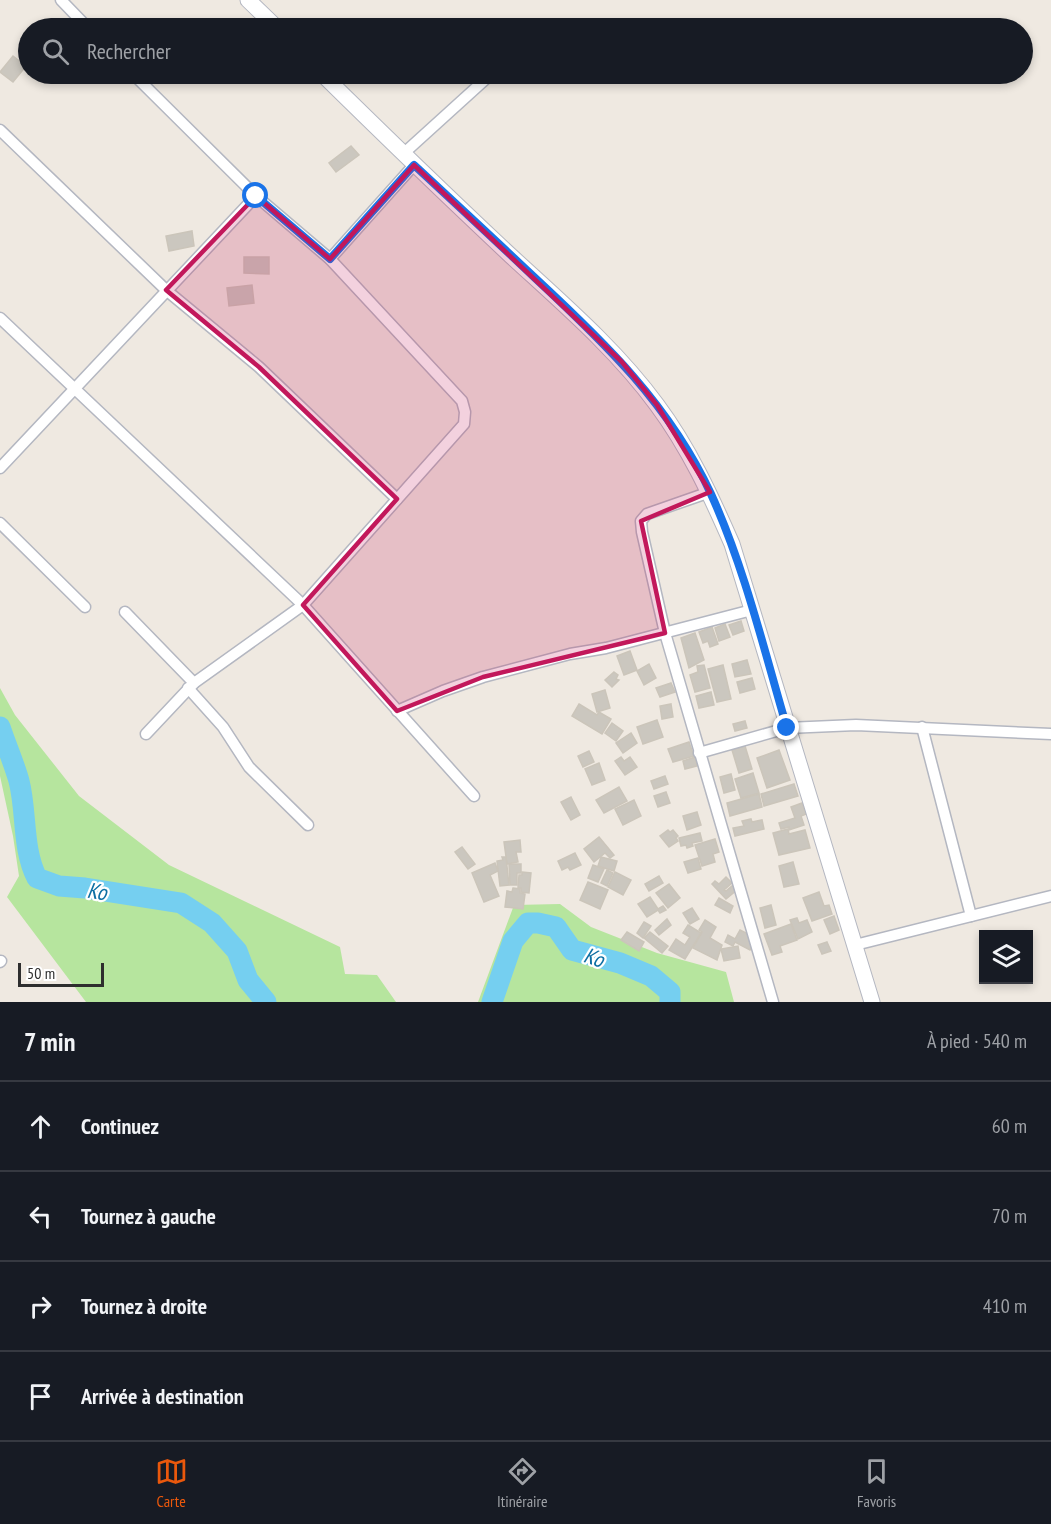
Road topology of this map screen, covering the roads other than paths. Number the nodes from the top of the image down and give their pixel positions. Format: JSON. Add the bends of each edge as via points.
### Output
{"nodes":[{"id":1,"x":61,"y":0,"type":"edge"},
{"id":2,"x":248,"y":0,"type":"edge"},
{"id":3,"x":78,"y":18,"type":"edge"},
{"id":4,"x":267,"y":18,"type":"edge"},
{"id":5,"x":143,"y":84,"type":"edge"},
{"id":6,"x":332,"y":84,"type":"edge"},
{"id":7,"x":481,"y":84,"type":"edge"},
{"id":8,"x":0,"y":130,"type":"edge"},
{"id":9,"x":408,"y":159,"type":"junction"},
{"id":10,"x":256,"y":196,"type":"junction"},
{"id":11,"x":330,"y":259,"type":"junction"},
{"id":12,"x":166,"y":290,"type":"junction"},
{"id":13,"x":0,"y":318,"type":"edge"},
{"id":14,"x":74,"y":390,"type":"junction"},
{"id":15,"x":0,"y":468,"type":"edge"},
{"id":16,"x":710,"y":492,"type":"junction"},
{"id":17,"x":397,"y":500,"type":"junction"},
{"id":18,"x":0,"y":523,"type":"edge"},
{"id":19,"x":303,"y":605,"type":"junction"},
{"id":20,"x":85,"y":607,"type":"dead end"},
{"id":21,"x":752,"y":610,"type":"junction"},
{"id":22,"x":125,"y":612,"type":"dead end"},
{"id":23,"x":665,"y":633,"type":"junction"},
{"id":24,"x":191,"y":686,"type":"junction"},
{"id":25,"x":398,"y":711,"type":"junction"},
{"id":26,"x":787,"y":728,"type":"junction"},
{"id":27,"x":922,"y":728,"type":"junction"},
{"id":28,"x":146,"y":734,"type":"dead end"},
{"id":29,"x":1051,"y":734,"type":"edge"},
{"id":30,"x":699,"y":753,"type":"junction"},
{"id":31,"x":474,"y":796,"type":"dead end"},
{"id":32,"x":308,"y":825,"type":"dead end"},
{"id":33,"x":1051,"y":896,"type":"edge"},
{"id":34,"x":971,"y":916,"type":"junction"},
{"id":35,"x":855,"y":945,"type":"junction"},
{"id":36,"x":773,"y":1002,"type":"edge"},
{"id":37,"x":872,"y":1002,"type":"edge"}],
"edges":[{"from":1,"to":3,"type":"street"},
{"from":2,"to":4,"type":"main road"},
{"from":5,"to":10,"type":"street"},
{"from":6,"to":9,"type":"main road"},
{"from":7,"to":9,"type":"street"},
{"from":8,"to":12,"type":"street"},
{"from":9,"to":11,"type":"street"},
{"from":9,"to":16,"type":"main road","via":[[622,362],[657,405]]},
{"from":10,"to":11,"type":"street"},
{"from":10,"to":12,"type":"street"},
{"from":11,"to":17,"type":"street","via":[[462,401],[464,424]]},
{"from":12,"to":14,"type":"street"},
{"from":12,"to":17,"type":"street","via":[[259,368]]},
{"from":13,"to":14,"type":"street"},
{"from":14,"to":15,"type":"street"},
{"from":14,"to":19,"type":"street"},
{"from":16,"to":21,"type":"main road","via":[[732,544]]},
{"from":16,"to":23,"type":"street","via":[[647,514],[641,520]]},
{"from":17,"to":19,"type":"street"},
{"from":18,"to":20,"type":"street"},
{"from":19,"to":24,"type":"street"},
{"from":19,"to":25,"type":"street"},
{"from":21,"to":23,"type":"street"},
{"from":21,"to":26,"type":"main road"},
{"from":22,"to":24,"type":"street"},
{"from":23,"to":25,"type":"street","via":[[483,677]]},
{"from":23,"to":30,"type":"street"},
{"from":24,"to":28,"type":"street"},
{"from":24,"to":32,"type":"street","via":[[249,767]]},
{"from":25,"to":31,"type":"street"},
{"from":26,"to":27,"type":"street"},
{"from":26,"to":30,"type":"street"},
{"from":26,"to":35,"type":"main road"},
{"from":27,"to":29,"type":"street"},
{"from":27,"to":34,"type":"street"},
{"from":30,"to":36,"type":"street"},
{"from":33,"to":34,"type":"street"},
{"from":34,"to":35,"type":"street"},
{"from":35,"to":37,"type":"main road"}]}
